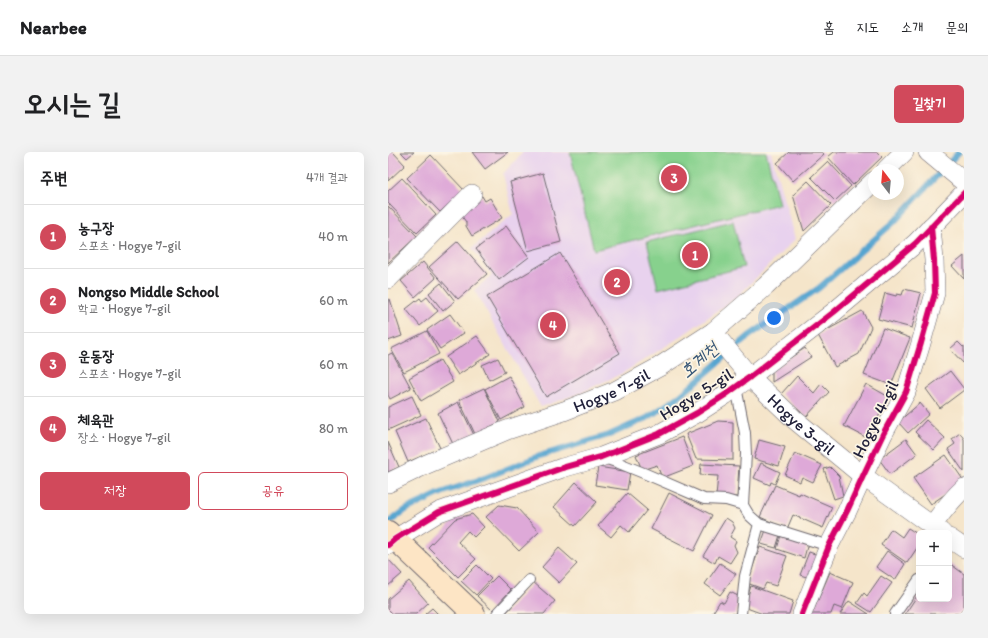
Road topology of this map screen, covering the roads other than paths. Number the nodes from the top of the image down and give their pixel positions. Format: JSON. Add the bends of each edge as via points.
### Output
{"nodes":[{"id":1,"x":928,"y":153,"type":"edge"},
{"id":2,"x":964,"y":182,"type":"edge"},
{"id":3,"x":868,"y":188,"type":"edge"},
{"id":4,"x":964,"y":193,"type":"edge"},
{"id":5,"x":472,"y":194,"type":"dead end"},
{"id":6,"x":931,"y":227,"type":"junction"},
{"id":7,"x":388,"y":279,"type":"edge"},
{"id":8,"x":717,"y":337,"type":"junction"},
{"id":9,"x":743,"y":382,"type":"junction"},
{"id":10,"x":601,"y":457,"type":"junction"},
{"id":11,"x":863,"y":476,"type":"junction"},
{"id":12,"x":388,"y":483,"type":"edge"},
{"id":13,"x":964,"y":488,"type":"edge"},
{"id":14,"x":743,"y":505,"type":"junction"},
{"id":15,"x":759,"y":524,"type":"junction"},
{"id":16,"x":937,"y":529,"type":"edge"},
{"id":17,"x":390,"y":539,"type":"edge"},
{"id":18,"x":952,"y":540,"type":"edge"},
{"id":19,"x":829,"y":546,"type":"junction"},
{"id":20,"x":964,"y":548,"type":"edge"},
{"id":21,"x":529,"y":580,"type":"dead end"},
{"id":22,"x":916,"y":584,"type":"edge"},
{"id":23,"x":474,"y":614,"type":"edge"},
{"id":24,"x":497,"y":614,"type":"edge"},
{"id":25,"x":741,"y":614,"type":"edge"},
{"id":26,"x":802,"y":614,"type":"edge"},
{"id":27,"x":895,"y":614,"type":"edge"}],
"edges":[{"from":1,"to":2,"type":"street"},
{"from":3,"to":8,"type":"street","name":"Hogye 7-gil"},
{"from":4,"to":6,"type":"street","name":"Hogye 5-gil"},
{"from":5,"to":7,"type":"street"},
{"from":6,"to":9,"type":"street","name":"Hogye 5-gil","via":[[916,243],[840,307]]},
{"from":6,"to":11,"type":"street","name":"Hogye 4-gil","via":[[935,293],[906,392]]},
{"from":8,"to":9,"type":"street","name":"Hogye 3-gil"},
{"from":8,"to":12,"type":"street","name":"Hogye 7-gil","via":[[615,391],[507,430]]},
{"from":9,"to":10,"type":"street","name":"Hogye 5-gil","via":[[659,434]]},
{"from":9,"to":11,"type":"street","name":"Hogye 3-gil"},
{"from":9,"to":14,"type":"lane","name":"Hogye 5-gil","via":[[746,454]]},
{"from":10,"to":14,"type":"lane","via":[[704,499],[726,500]]},
{"from":10,"to":17,"type":"street","name":"Hogye 5-gil","via":[[562,468],[439,512]]},
{"from":11,"to":16,"type":"street","name":"Hogye 3-gil"},
{"from":11,"to":19,"type":"street","name":"Hogye 4-gil"},
{"from":13,"to":16,"type":"street","name":"Hogye 3-gil","via":[[945,508]]},
{"from":14,"to":15,"type":"lane"},
{"from":15,"to":19,"type":"lane"},
{"from":15,"to":25,"type":"lane","via":[[745,576]]},
{"from":17,"to":23,"type":"street"},
{"from":18,"to":20,"type":"street"},
{"from":19,"to":26,"type":"street","name":"Hogye 4-gil"},
{"from":21,"to":24,"type":"lane"},
{"from":22,"to":27,"type":"lane"}]}
